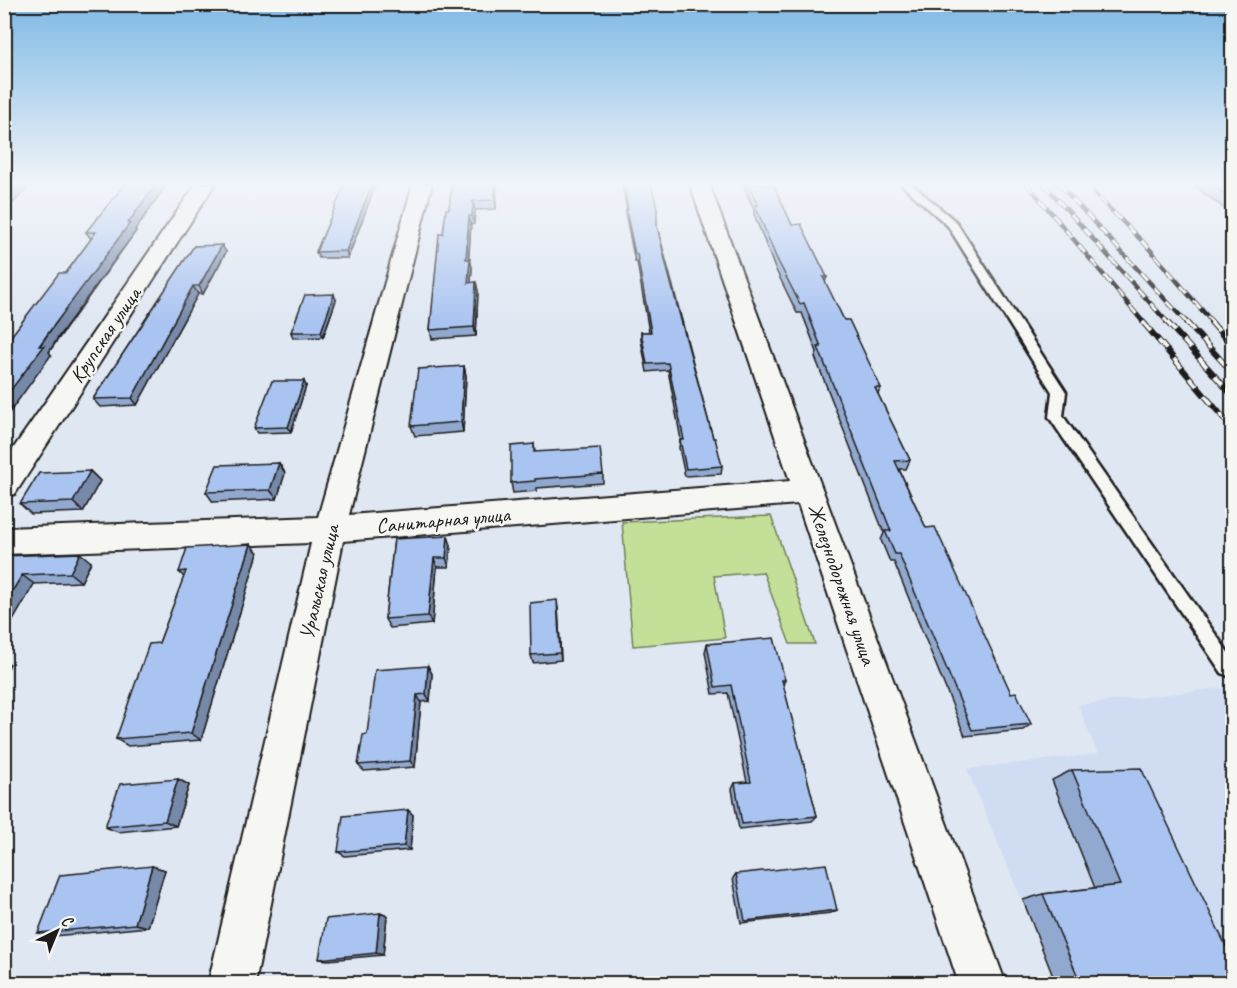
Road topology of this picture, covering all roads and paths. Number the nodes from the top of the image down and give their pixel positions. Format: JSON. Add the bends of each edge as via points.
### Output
{"nodes":[{"id":1,"x":174,"y":230,"type":"edge"},
{"id":2,"x":410,"y":230,"type":"edge"},
{"id":3,"x":716,"y":230,"type":"edge"},
{"id":4,"x":956,"y":230,"type":"edge"},
{"id":5,"x":4,"y":486,"type":"edge"},
{"id":6,"x":809,"y":491,"type":"junction"},
{"id":7,"x":330,"y":529,"type":"junction"},
{"id":8,"x":4,"y":541,"type":"edge"},
{"id":9,"x":1228,"y":667,"type":"dead end"},
{"id":10,"x":231,"y":984,"type":"edge"},
{"id":11,"x":983,"y":984,"type":"edge"}],
"edges":[{"from":1,"to":5,"type":"street","name":"Крупская улица"},
{"from":2,"to":7,"type":"street","name":"Уральская улица"},
{"from":3,"to":6,"type":"street","name":"Железнодорожная улица"},
{"from":4,"to":9,"type":"lane","via":[[1059,392],[1056,417]]},
{"from":6,"to":7,"type":"street","name":"Санитарная улица"},
{"from":6,"to":11,"type":"street","name":"Железнодорожная улица"},
{"from":7,"to":8,"type":"street","name":"Санитарная улица"},
{"from":7,"to":10,"type":"street","name":"Уральская улица"}]}
